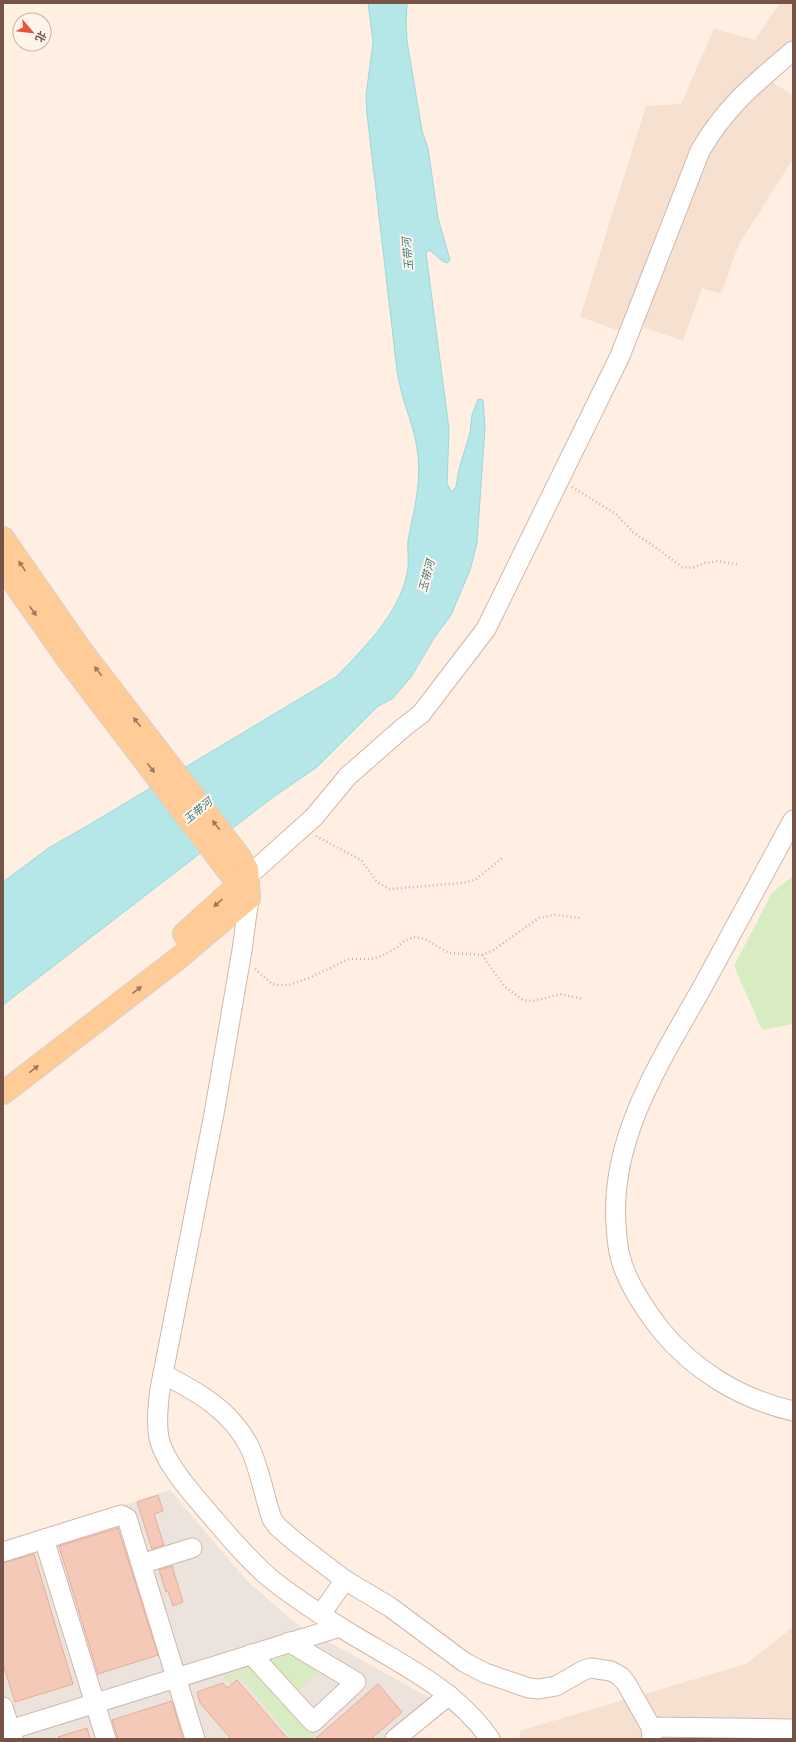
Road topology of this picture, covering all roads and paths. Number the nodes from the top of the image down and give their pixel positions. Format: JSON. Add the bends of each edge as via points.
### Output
{"nodes":[{"id":1,"x":793,"y":51,"type":"edge"},
{"id":2,"x":559,"y":478,"type":"junction"},
{"id":3,"x":3,"y":538,"type":"edge"},
{"id":4,"x":739,"y":565,"type":"dead end"},
{"id":5,"x":3,"y":567,"type":"edge"},
{"id":6,"x":116,"y":709,"type":"junction"},
{"id":7,"x":793,"y":820,"type":"edge"},
{"id":8,"x":302,"y":828,"type":"junction"},
{"id":9,"x":502,"y":858,"type":"dead end"},
{"id":10,"x":245,"y":886,"type":"junction"},
{"id":11,"x":581,"y":918,"type":"dead end"},
{"id":12,"x":242,"y":953,"type":"junction"},
{"id":13,"x":482,"y":955,"type":"junction"},
{"id":14,"x":582,"y":999,"type":"dead end"},
{"id":15,"x":3,"y":1075,"type":"edge"},
{"id":16,"x":3,"y":1093,"type":"edge"},
{"id":17,"x":163,"y":1374,"type":"junction"},
{"id":18,"x":793,"y":1411,"type":"edge"},
{"id":19,"x":44,"y":1539,"type":"junction"},
{"id":20,"x":192,"y":1548,"type":"dead end"},
{"id":21,"x":3,"y":1552,"type":"edge"},
{"id":22,"x":141,"y":1564,"type":"junction"},
{"id":23,"x":345,"y":1580,"type":"junction"},
{"id":24,"x":321,"y":1614,"type":"junction"},
{"id":25,"x":340,"y":1627,"type":"junction"},
{"id":26,"x":289,"y":1642,"type":"junction"},
{"id":27,"x":251,"y":1654,"type":"junction"},
{"id":28,"x":176,"y":1678,"type":"junction"},
{"id":29,"x":448,"y":1695,"type":"junction"},
{"id":30,"x":95,"y":1703,"type":"junction"},
{"id":31,"x":3,"y":1707,"type":"edge"},
{"id":32,"x":793,"y":1729,"type":"edge"},
{"id":33,"x":9,"y":1733,"type":"edge"},
{"id":34,"x":651,"y":1733,"type":"edge"},
{"id":35,"x":106,"y":1739,"type":"edge"},
{"id":36,"x":195,"y":1739,"type":"edge"},
{"id":37,"x":395,"y":1739,"type":"edge"},
{"id":38,"x":490,"y":1739,"type":"edge"}],
"edges":[{"from":1,"to":2,"type":"street","via":[[735,101],[704,144],[620,356]]},
{"from":2,"to":4,"type":"path","via":[[616,514],[633,532],[682,568],[719,561]]},
{"from":2,"to":8,"type":"street","via":[[486,629],[421,714],[348,776]]},
{"from":6,"to":3,"type":"main road","one_way":true},
{"from":5,"to":6,"type":"main road","one_way":true,"via":[[63,654]]},
{"from":6,"to":10,"type":"main road","via":[[233,862],[247,869]]},
{"from":7,"to":18,"type":"street","via":[[655,1074],[624,1147],[619,1164],[616,1200],[617,1243],[622,1262],[651,1318],[688,1359],[705,1372],[759,1402]]},
{"from":8,"to":9,"type":"path","via":[[361,860],[377,882],[389,888],[475,880]]},
{"from":8,"to":10,"type":"street"},
{"from":10,"to":12,"type":"street"},
{"from":10,"to":15,"type":"main road","one_way":true},
{"from":16,"to":10,"type":"main road","one_way":true,"via":[[180,957]]},
{"from":11,"to":13,"type":"path","via":[[555,915],[539,918],[492,951]]},
{"from":12,"to":13,"type":"path","via":[[258,973],[276,985],[288,985],[309,978],[349,959],[382,956],[414,937],[425,939],[454,954]]},
{"from":12,"to":17,"type":"street"},
{"from":13,"to":14,"type":"path","via":[[505,987],[523,1000],[534,1001],[560,994]]},
{"from":17,"to":23,"type":"street","via":[[202,1395],[236,1425],[250,1449],[272,1519],[299,1545]]},
{"from":17,"to":24,"type":"street","via":[[158,1409],[159,1437],[165,1454],[176,1471],[199,1502],[263,1572]]},
{"from":19,"to":21,"type":"street"},
{"from":19,"to":22,"type":"street","via":[[120,1515],[127,1518]]},
{"from":19,"to":30,"type":"street"},
{"from":20,"to":22,"type":"street"},
{"from":22,"to":28,"type":"street"},
{"from":23,"to":24,"type":"street"},
{"from":23,"to":34,"type":"street","via":[[390,1607],[464,1662],[485,1673],[539,1689],[556,1686],[591,1668],[611,1671],[626,1683]]},
{"from":24,"to":25,"type":"street"},
{"from":25,"to":26,"type":"street"},
{"from":25,"to":29,"type":"street","via":[[420,1675]]},
{"from":26,"to":27,"type":"street"},
{"from":26,"to":27,"type":"street","via":[[356,1682],[313,1722]]},
{"from":27,"to":28,"type":"street"},
{"from":28,"to":30,"type":"street"},
{"from":28,"to":36,"type":"street"},
{"from":29,"to":37,"type":"street"},
{"from":29,"to":38,"type":"street","via":[[466,1709]]},
{"from":30,"to":33,"type":"street"},
{"from":30,"to":35,"type":"street"},
{"from":31,"to":33,"type":"street"},
{"from":32,"to":34,"type":"street"}]}
